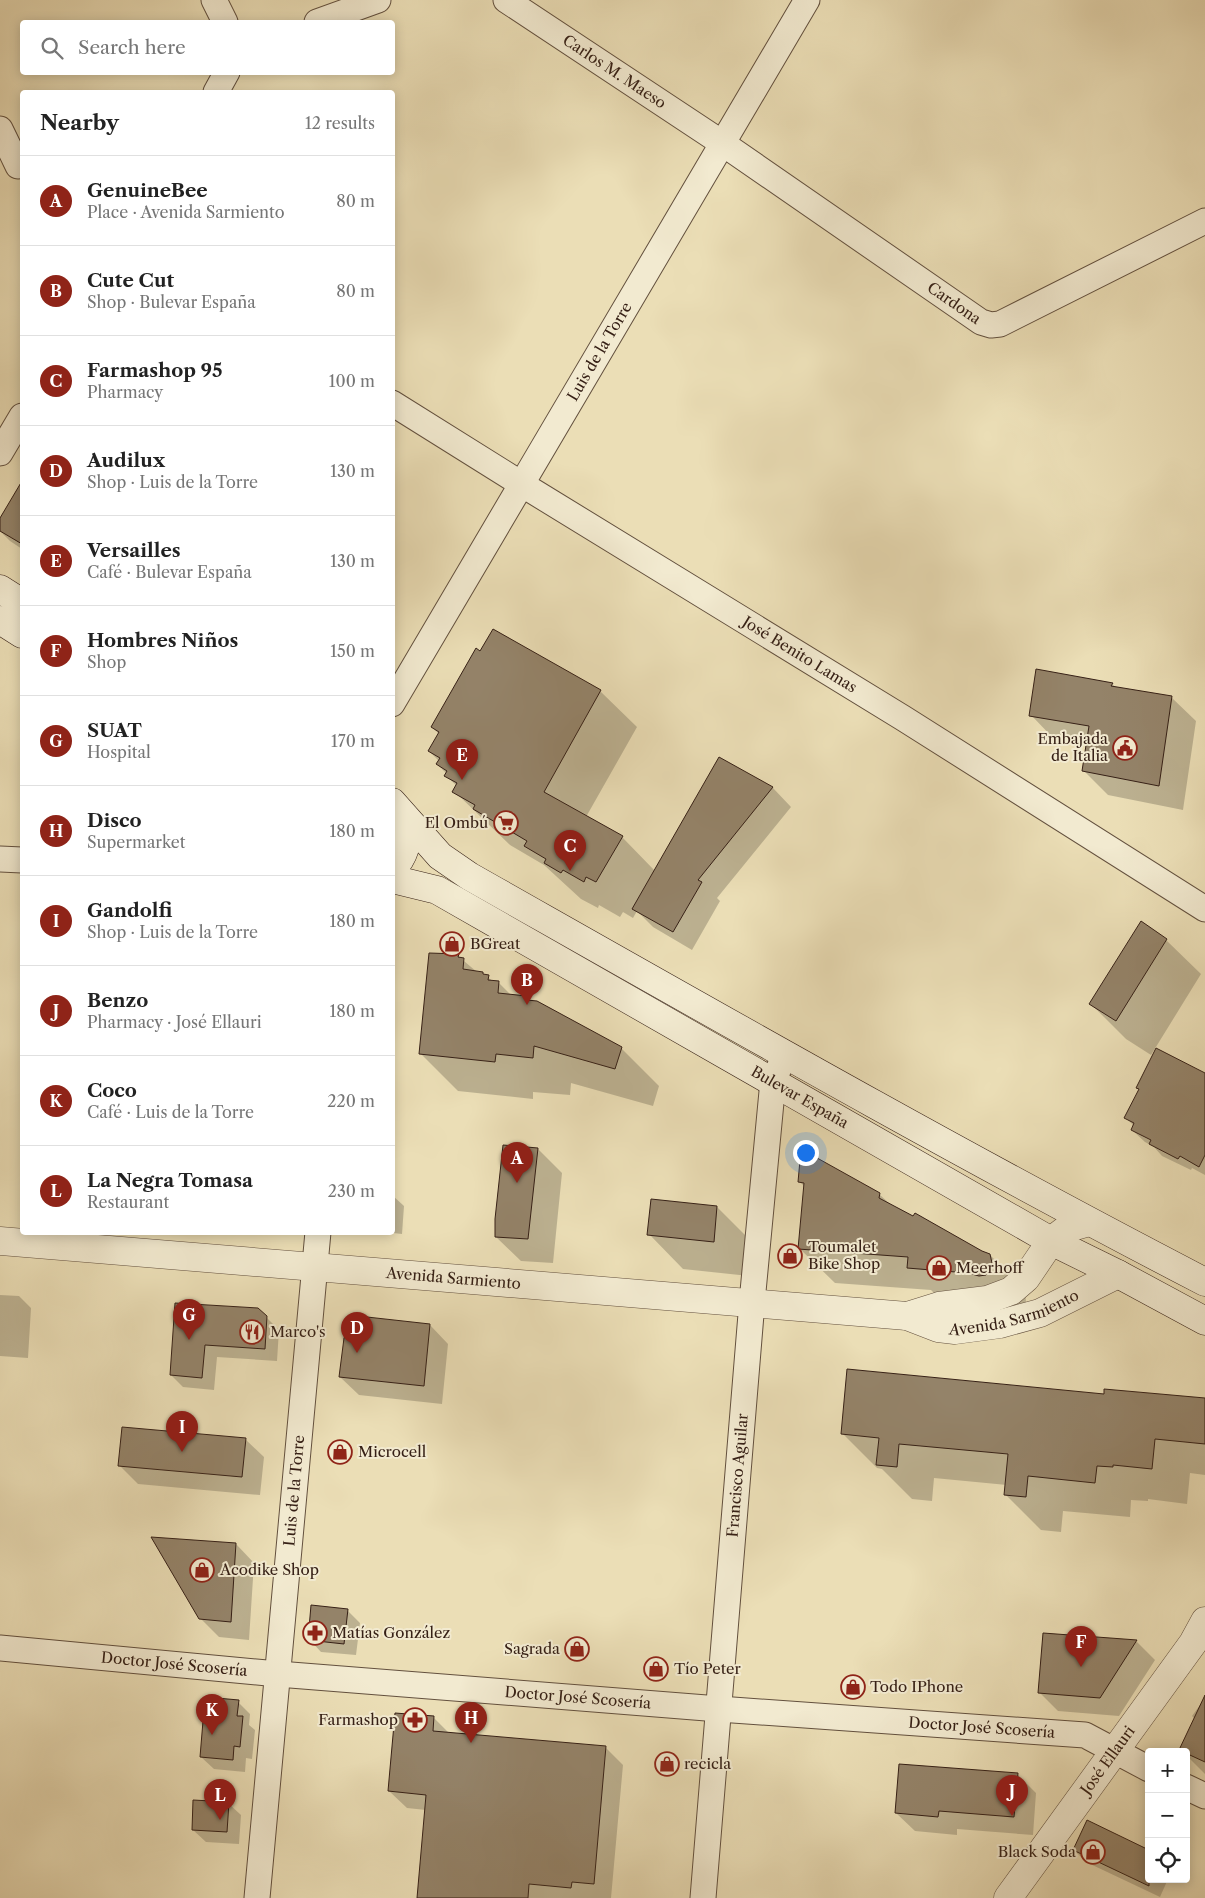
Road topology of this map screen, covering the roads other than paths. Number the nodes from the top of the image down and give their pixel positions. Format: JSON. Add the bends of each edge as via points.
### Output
{"nodes":[{"id":1,"x":214,"y":0,"type":"edge"},
{"id":2,"x":378,"y":0,"type":"edge"},
{"id":3,"x":506,"y":0,"type":"edge"},
{"id":4,"x":807,"y":0,"type":"edge"},
{"id":5,"x":225,"y":20,"type":"edge"},
{"id":6,"x":323,"y":20,"type":"edge"},
{"id":7,"x":226,"y":75,"type":"edge"},
{"id":8,"x":217,"y":90,"type":"edge"},
{"id":9,"x":0,"y":129,"type":"edge"},
{"id":10,"x":722,"y":143,"type":"junction"},
{"id":11,"x":14,"y":164,"type":"edge"},
{"id":12,"x":1205,"y":221,"type":"edge"},
{"id":13,"x":395,"y":405,"type":"edge"},
{"id":14,"x":20,"y":419,"type":"edge"},
{"id":15,"x":0,"y":453,"type":"edge"},
{"id":16,"x":523,"y":485,"type":"junction"},
{"id":17,"x":0,"y":589,"type":"edge"},
{"id":18,"x":20,"y":602,"type":"edge"},
{"id":19,"x":0,"y":620,"type":"edge"},
{"id":20,"x":20,"y":633,"type":"edge"},
{"id":21,"x":395,"y":699,"type":"edge"},
{"id":22,"x":401,"y":813,"type":"edge"},
{"id":23,"x":0,"y":859,"type":"edge"},
{"id":24,"x":20,"y":860,"type":"edge"},
{"id":25,"x":395,"y":865,"type":"edge"},
{"id":26,"x":395,"y":880,"type":"edge"},
{"id":27,"x":1205,"y":909,"type":"edge"},
{"id":28,"x":786,"y":1056,"type":"junction"},
{"id":29,"x":772,"y":1081,"type":"junction"},
{"id":30,"x":1089,"y":1222,"type":"junction"},
{"id":31,"x":318,"y":1235,"type":"edge"},
{"id":32,"x":0,"y":1241,"type":"edge"},
{"id":33,"x":1051,"y":1241,"type":"junction"},
{"id":34,"x":315,"y":1267,"type":"junction"},
{"id":35,"x":1118,"y":1274,"type":"junction"},
{"id":36,"x":1205,"y":1282,"type":"edge"},
{"id":37,"x":752,"y":1302,"type":"junction"},
{"id":38,"x":907,"y":1316,"type":"junction"},
{"id":39,"x":1205,"y":1320,"type":"edge"},
{"id":40,"x":1205,"y":1621,"type":"edge"},
{"id":41,"x":0,"y":1648,"type":"edge"},
{"id":42,"x":278,"y":1674,"type":"junction"},
{"id":43,"x":719,"y":1709,"type":"junction"},
{"id":44,"x":1113,"y":1751,"type":"junction"},
{"id":45,"x":1145,"y":1767,"type":"edge"},
{"id":46,"x":1190,"y":1789,"type":"edge"},
{"id":47,"x":1205,"y":1796,"type":"edge"},
{"id":48,"x":257,"y":1898,"type":"edge"},
{"id":49,"x":703,"y":1898,"type":"edge"},
{"id":50,"x":1008,"y":1898,"type":"edge"}],
"edges":[{"from":1,"to":5,"type":"street"},
{"from":2,"to":6,"type":"street"},
{"from":3,"to":10,"type":"street","name":"Carlos M. Maeso"},
{"from":4,"to":10,"type":"street","name":"Luis de la Torre"},
{"from":7,"to":8,"type":"street"},
{"from":9,"to":11,"type":"street"},
{"from":10,"to":12,"type":"street","name":"Cardona","via":[[981,322],[991,325],[1000,324]]},
{"from":10,"to":16,"type":"street","name":"Luis de la Torre"},
{"from":13,"to":16,"type":"street","name":"José Benito Lamas"},
{"from":14,"to":15,"type":"street"},
{"from":16,"to":21,"type":"street","name":"Luis de la Torre"},
{"from":16,"to":27,"type":"street","name":"José Benito Lamas","via":[[903,718]]},
{"from":17,"to":18,"type":"main road"},
{"from":19,"to":20,"type":"main road"},
{"from":22,"to":25,"type":"main road","name":"Bulevar España","via":[[408,838],[404,852]]},
{"from":22,"to":28,"type":"main road","name":"Bulevar España","via":[[440,856],[469,876]]},
{"from":23,"to":24,"type":"street"},
{"from":26,"to":29,"type":"main road","name":"Bulevar España","via":[[437,890]]},
{"from":28,"to":29,"type":"street","name":"Francisco Aguilar"},
{"from":28,"to":30,"type":"main road","name":"Bulevar España"},
{"from":29,"to":33,"type":"main road","name":"Bulevar España"},
{"from":29,"to":37,"type":"street","name":"Francisco Aguilar"},
{"from":30,"to":33,"type":"main road","name":"Avenida Sarmiento","via":[[1068,1228]]},
{"from":30,"to":36,"type":"main road","name":"Bulevar España"},
{"from":31,"to":34,"type":"street","name":"Luis de la Torre"},
{"from":32,"to":34,"type":"main road","name":"Avenida Sarmiento"},
{"from":33,"to":35,"type":"main road","name":"Bulevar España"},
{"from":33,"to":38,"type":"main road","name":"Avenida Sarmiento","via":[[1026,1278],[1011,1291],[987,1300],[939,1306]]},
{"from":34,"to":37,"type":"main road","name":"Avenida Sarmiento"},
{"from":34,"to":42,"type":"street","name":"Luis de la Torre"},
{"from":35,"to":38,"type":"main road","name":"Avenida Sarmiento","via":[[1040,1313],[1000,1324],[955,1330],[938,1328]]},
{"from":35,"to":39,"type":"main road","name":"Bulevar España"},
{"from":37,"to":38,"type":"main road","name":"Avenida Sarmiento"},
{"from":37,"to":43,"type":"street","name":"Francisco Aguilar"},
{"from":40,"to":44,"type":"main road","name":"José Ellauri","via":[[1193,1643]]},
{"from":41,"to":42,"type":"street","name":"Doctor José Scosería"},
{"from":42,"to":43,"type":"street","name":"Doctor José Scosería"},
{"from":42,"to":48,"type":"street","name":"Luis de la Torre"},
{"from":43,"to":44,"type":"street","name":"Doctor José Scosería","via":[[1085,1735]]},
{"from":43,"to":49,"type":"street","name":"Francisco Aguilar"},
{"from":44,"to":45,"type":"street","name":"Doctor José Scosería"},
{"from":44,"to":50,"type":"main road","name":"José Ellauri"},
{"from":46,"to":47,"type":"street"}]}
